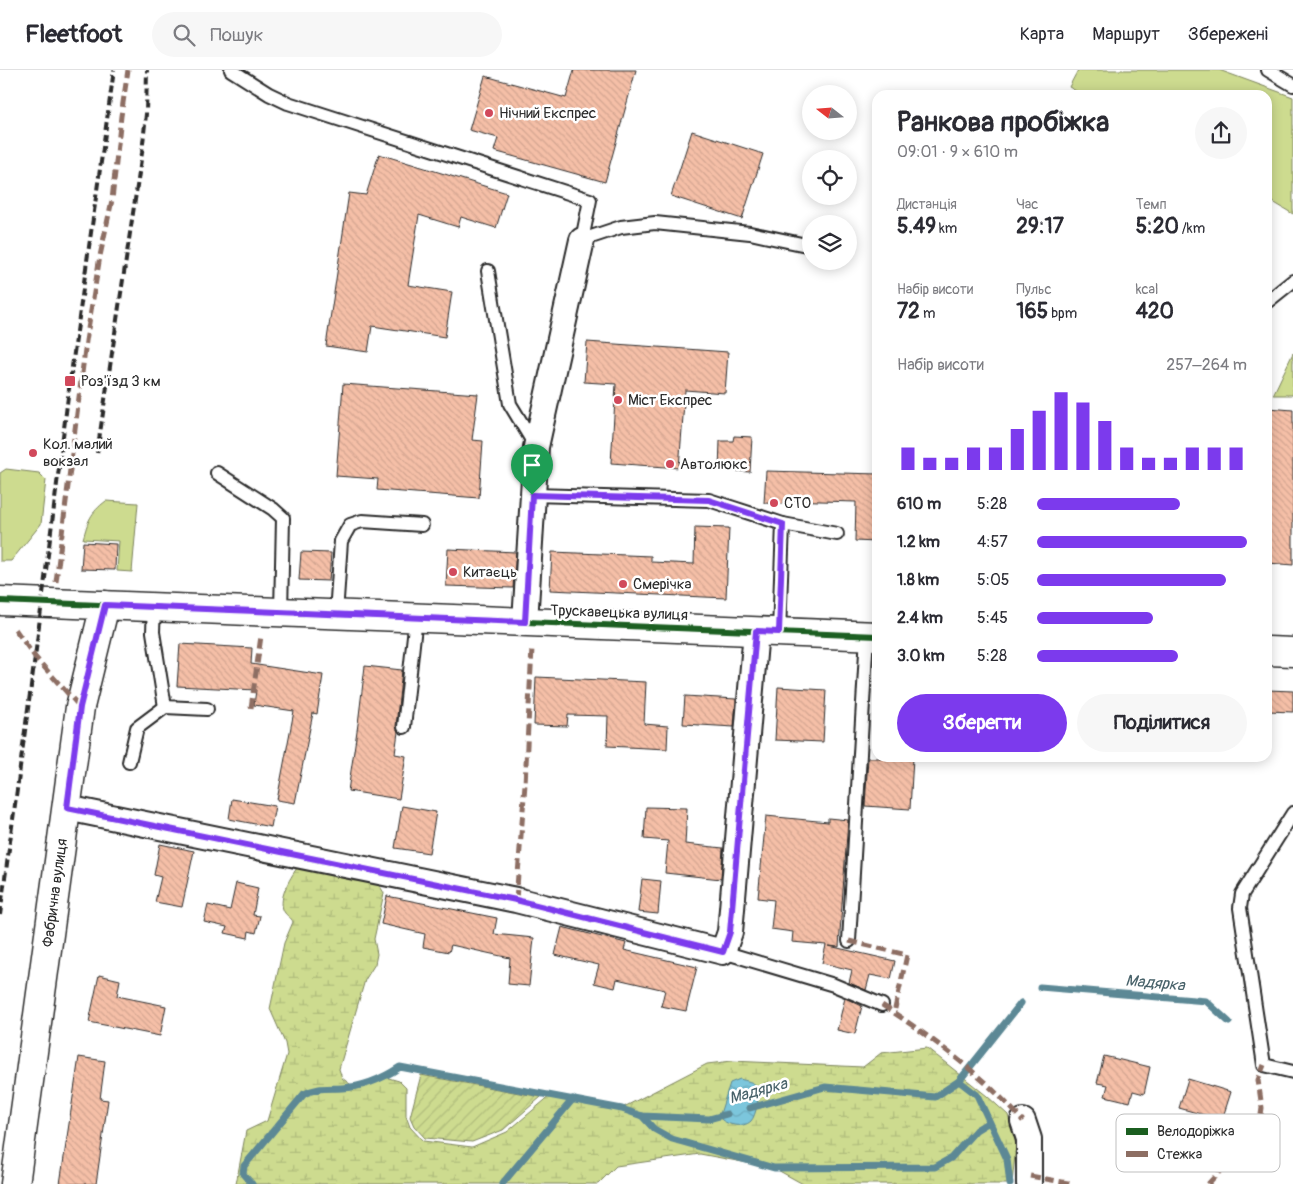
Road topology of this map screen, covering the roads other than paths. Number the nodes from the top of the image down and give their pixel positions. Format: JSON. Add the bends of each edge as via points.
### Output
{"nodes":[{"id":1,"x":231,"y":70,"type":"edge"},
{"id":2,"x":1268,"y":70,"type":"edge"},
{"id":3,"x":1293,"y":85,"type":"edge"},
{"id":4,"x":582,"y":240,"type":"junction"},
{"id":5,"x":802,"y":244,"type":"edge"},
{"id":6,"x":488,"y":271,"type":"dead end"},
{"id":7,"x":1293,"y":281,"type":"edge"},
{"id":8,"x":1272,"y":298,"type":"edge"},
{"id":9,"x":536,"y":447,"type":"junction"},
{"id":10,"x":217,"y":473,"type":"dead end"},
{"id":11,"x":532,"y":495,"type":"junction"},
{"id":12,"x":783,"y":524,"type":"junction"},
{"id":13,"x":422,"y":525,"type":"dead end"},
{"id":14,"x":838,"y":534,"type":"dead end"},
{"id":15,"x":0,"y":601,"type":"edge"},
{"id":16,"x":105,"y":605,"type":"junction"},
{"id":17,"x":154,"y":606,"type":"junction"},
{"id":18,"x":281,"y":612,"type":"junction"},
{"id":19,"x":336,"y":614,"type":"junction"},
{"id":20,"x":416,"y":617,"type":"junction"},
{"id":21,"x":525,"y":622,"type":"junction"},
{"id":22,"x":768,"y":631,"type":"junction"},
{"id":23,"x":872,"y":636,"type":"edge"},
{"id":24,"x":1272,"y":651,"type":"edge"},
{"id":25,"x":1293,"y":652,"type":"edge"},
{"id":26,"x":165,"y":707,"type":"junction"},
{"id":27,"x":207,"y":709,"type":"dead end"},
{"id":28,"x":404,"y":727,"type":"dead end"},
{"id":29,"x":129,"y":762,"type":"dead end"},
{"id":30,"x":67,"y":808,"type":"junction"},
{"id":31,"x":1293,"y":814,"type":"edge"},
{"id":32,"x":849,"y":941,"type":"dead end"},
{"id":33,"x":723,"y":952,"type":"junction"},
{"id":34,"x":882,"y":1005,"type":"dead end"},
{"id":35,"x":1293,"y":1072,"type":"edge"},
{"id":36,"x":1023,"y":1121,"type":"dead end"},
{"id":37,"x":15,"y":1184,"type":"edge"},
{"id":38,"x":1029,"y":1184,"type":"edge"}],
"edges":[{"from":1,"to":4,"type":"lane","via":[[288,103],[590,200]]},
{"from":2,"to":3,"type":"lane"},
{"from":4,"to":5,"type":"lane","via":[[621,226],[655,223],[750,233]]},
{"from":4,"to":9,"type":"street"},
{"from":6,"to":9,"type":"lane","via":[[510,404]]},
{"from":7,"to":8,"type":"lane"},
{"from":9,"to":11,"type":"street"},
{"from":10,"to":18,"type":"lane","via":[[283,518]]},
{"from":11,"to":12,"type":"lane","via":[[709,500]]},
{"from":11,"to":21,"type":"street"},
{"from":12,"to":14,"type":"lane"},
{"from":12,"to":22,"type":"lane"},
{"from":13,"to":19,"type":"lane","via":[[362,521],[350,525],[341,541]]},
{"from":15,"to":16,"type":"main road","name":"Трускавецька вулиця"},
{"from":16,"to":17,"type":"main road","name":"Трускавецька вулиця"},
{"from":16,"to":30,"type":"main road","name":"Фабрична вулиця","via":[[80,707]]},
{"from":17,"to":18,"type":"main road","name":"Трускавецька вулиця"},
{"from":17,"to":26,"type":"lane","via":[[153,632]]},
{"from":18,"to":19,"type":"main road","name":"Трускавецька вулиця"},
{"from":19,"to":20,"type":"main road","name":"Трускавецька вулиця"},
{"from":20,"to":21,"type":"main road","name":"Трускавецька вулиця"},
{"from":20,"to":28,"type":"lane"},
{"from":21,"to":22,"type":"main road","name":"Трускавецька вулиця"},
{"from":22,"to":23,"type":"main road","name":"Трускавецька вулиця"},
{"from":22,"to":33,"type":"street","via":[[730,932]]},
{"from":23,"to":32,"type":"lane"},
{"from":24,"to":25,"type":"main road"},
{"from":26,"to":27,"type":"lane"},
{"from":26,"to":29,"type":"lane","via":[[137,728]]},
{"from":30,"to":33,"type":"street","via":[[516,900]]},
{"from":30,"to":37,"type":"main road","name":"Фабрична вулиця"},
{"from":31,"to":35,"type":"lane","via":[[1242,894],[1240,908],[1264,1066]]},
{"from":33,"to":34,"type":"lane","via":[[834,985]]},
{"from":36,"to":38,"type":"street","via":[[1029,1139]]}]}
